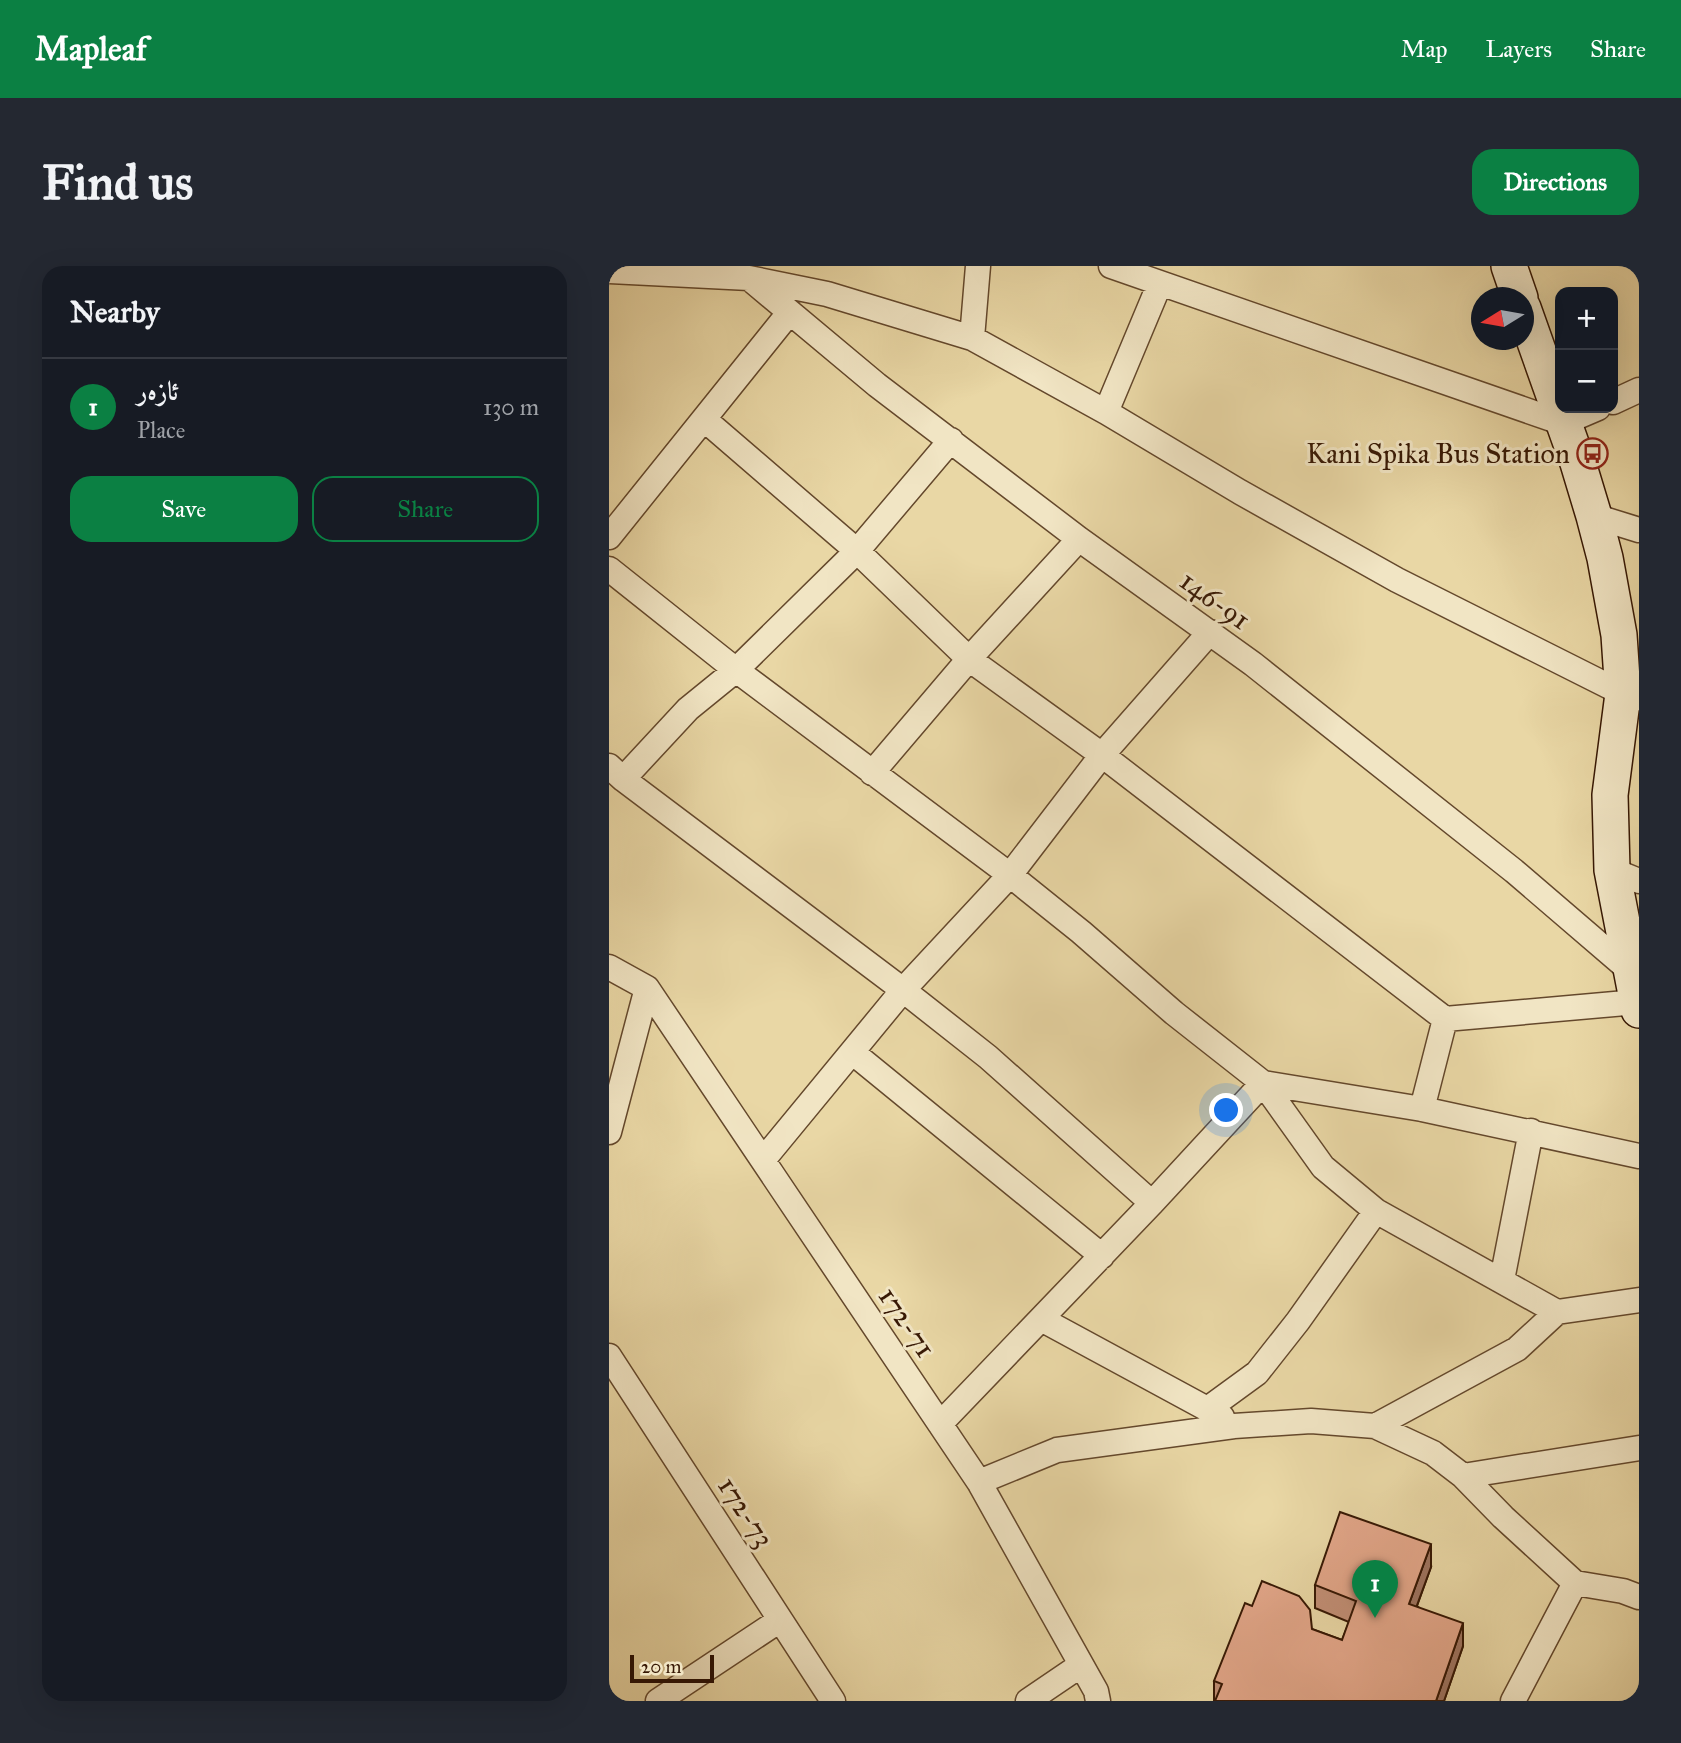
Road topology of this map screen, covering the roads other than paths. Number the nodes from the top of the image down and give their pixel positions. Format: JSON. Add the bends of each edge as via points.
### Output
{"nodes":[{"id":1,"x":978,"y":266,"type":"edge"},
{"id":2,"x":1111,"y":266,"type":"edge"},
{"id":3,"x":1509,"y":266,"type":"edge"},
{"id":4,"x":609,"y":271,"type":"edge"},
{"id":5,"x":749,"y":278,"type":"junction"},
{"id":6,"x":1160,"y":283,"type":"junction"},
{"id":7,"x":1516,"y":287,"type":"edge"},
{"id":8,"x":789,"y":313,"type":"junction"},
{"id":9,"x":1534,"y":337,"type":"edge"},
{"id":10,"x":972,"y":338,"type":"junction"},
{"id":11,"x":1639,"y":390,"type":"edge"},
{"id":12,"x":1618,"y":400,"type":"edge"},
{"id":13,"x":1106,"y":412,"type":"junction"},
{"id":14,"x":1586,"y":413,"type":"edge"},
{"id":15,"x":705,"y":420,"type":"junction"},
{"id":16,"x":1563,"y":423,"type":"junction"},
{"id":17,"x":951,"y":440,"type":"junction"},
{"id":18,"x":1594,"y":516,"type":"junction"},
{"id":19,"x":1639,"y":530,"type":"edge"},
{"id":20,"x":609,"y":537,"type":"edge"},
{"id":21,"x":1079,"y":540,"type":"junction"},
{"id":22,"x":857,"y":551,"type":"junction"},
{"id":23,"x":609,"y":569,"type":"edge"},
{"id":24,"x":1210,"y":632,"type":"junction"},
{"id":25,"x":969,"y":659,"type":"junction"},
{"id":26,"x":736,"y":670,"type":"junction"},
{"id":27,"x":1631,"y":698,"type":"edge"},
{"id":28,"x":1102,"y":755,"type":"junction"},
{"id":29,"x":616,"y":772,"type":"edge"},
{"id":30,"x":872,"y":773,"type":"junction"},
{"id":31,"x":1626,"y":875,"type":"edge"},
{"id":32,"x":1010,"y":876,"type":"junction"},
{"id":33,"x":609,"y":967,"type":"edge"},
{"id":34,"x":647,"y":988,"type":"junction"},
{"id":35,"x":903,"y":990,"type":"junction"},
{"id":36,"x":1636,"y":990,"type":"edge"},
{"id":37,"x":1445,"y":1019,"type":"junction"},
{"id":38,"x":852,"y":1052,"type":"junction"},
{"id":39,"x":1262,"y":1083,"type":"junction"},
{"id":40,"x":1422,"y":1109,"type":"junction"},
{"id":41,"x":1531,"y":1131,"type":"junction"},
{"id":42,"x":609,"y":1132,"type":"edge"},
{"id":43,"x":1639,"y":1156,"type":"edge"},
{"id":44,"x":763,"y":1160,"type":"junction"},
{"id":45,"x":1152,"y":1203,"type":"junction"},
{"id":46,"x":1376,"y":1211,"type":"junction"},
{"id":47,"x":1102,"y":1255,"type":"junction"},
{"id":48,"x":1502,"y":1280,"type":"junction"},
{"id":49,"x":1639,"y":1300,"type":"edge"},
{"id":50,"x":1557,"y":1312,"type":"junction"},
{"id":51,"x":1041,"y":1319,"type":"junction"},
{"id":52,"x":609,"y":1356,"type":"edge"},
{"id":53,"x":1209,"y":1408,"type":"junction"},
{"id":54,"x":940,"y":1424,"type":"junction"},
{"id":55,"x":1234,"y":1426,"type":"junction"},
{"id":56,"x":1375,"y":1426,"type":"junction"},
{"id":57,"x":1639,"y":1448,"type":"edge"},
{"id":58,"x":1463,"y":1476,"type":"junction"},
{"id":59,"x":979,"y":1482,"type":"junction"},
{"id":60,"x":1575,"y":1583,"type":"junction"},
{"id":61,"x":1634,"y":1592,"type":"edge"},
{"id":62,"x":780,"y":1620,"type":"junction"},
{"id":63,"x":1081,"y":1665,"type":"junction"},
{"id":64,"x":658,"y":1701,"type":"edge"},
{"id":65,"x":833,"y":1701,"type":"edge"},
{"id":66,"x":1028,"y":1701,"type":"edge"},
{"id":67,"x":1098,"y":1701,"type":"edge"},
{"id":68,"x":1513,"y":1701,"type":"edge"}],
"edges":[{"from":1,"to":10,"type":"street"},
{"from":2,"to":6,"type":"street"},
{"from":3,"to":7,"type":"street"},
{"from":4,"to":5,"type":"street"},
{"from":5,"to":8,"type":"street","name":"146-91"},
{"from":5,"to":10,"type":"street","via":[[827,294]]},
{"from":6,"to":13,"type":"street"},
{"from":6,"to":16,"type":"street"},
{"from":8,"to":15,"type":"street"},
{"from":8,"to":17,"type":"street","name":"146-91"},
{"from":9,"to":16,"type":"street"},
{"from":10,"to":13,"type":"street"},
{"from":11,"to":12,"type":"street"},
{"from":13,"to":27,"type":"street","via":[[1397,580]]},
{"from":14,"to":16,"type":"street"},
{"from":15,"to":20,"type":"street"},
{"from":15,"to":22,"type":"street"},
{"from":16,"to":18,"type":"street"},
{"from":17,"to":21,"type":"street","name":"146-91"},
{"from":17,"to":22,"type":"street"},
{"from":18,"to":19,"type":"street"},
{"from":18,"to":27,"type":"street"},
{"from":21,"to":24,"type":"street","name":"146-91"},
{"from":21,"to":25,"type":"street"},
{"from":22,"to":25,"type":"street"},
{"from":22,"to":26,"type":"street"},
{"from":23,"to":26,"type":"street"},
{"from":24,"to":28,"type":"street"},
{"from":24,"to":36,"type":"street","name":"146-91","via":[[1514,871]]},
{"from":25,"to":28,"type":"street"},
{"from":25,"to":30,"type":"street"},
{"from":26,"to":29,"type":"street"},
{"from":26,"to":30,"type":"street"},
{"from":27,"to":31,"type":"street","via":[[1610,795]]},
{"from":28,"to":32,"type":"street"},
{"from":28,"to":37,"type":"street"},
{"from":29,"to":35,"type":"street"},
{"from":30,"to":32,"type":"street"},
{"from":31,"to":36,"type":"street"},
{"from":32,"to":35,"type":"street"},
{"from":32,"to":39,"type":"street"},
{"from":33,"to":34,"type":"street"},
{"from":34,"to":42,"type":"street"},
{"from":34,"to":44,"type":"street","name":"172-71"},
{"from":35,"to":38,"type":"street"},
{"from":35,"to":45,"type":"street","via":[[988,1056]]},
{"from":36,"to":37,"type":"street"},
{"from":37,"to":40,"type":"street"},
{"from":38,"to":44,"type":"street"},
{"from":38,"to":47,"type":"street"},
{"from":39,"to":40,"type":"street"},
{"from":39,"to":45,"type":"street"},
{"from":39,"to":46,"type":"street","via":[[1323,1167]]},
{"from":40,"to":41,"type":"street"},
{"from":41,"to":43,"type":"street"},
{"from":41,"to":48,"type":"street"},
{"from":44,"to":54,"type":"street","name":"172-71"},
{"from":45,"to":47,"type":"street"},
{"from":46,"to":48,"type":"street"},
{"from":46,"to":53,"type":"street","via":[[1257,1373]]},
{"from":47,"to":51,"type":"street"},
{"from":48,"to":50,"type":"street"},
{"from":49,"to":50,"type":"street"},
{"from":50,"to":56,"type":"street","via":[[1517,1349]]},
{"from":51,"to":53,"type":"street"},
{"from":51,"to":54,"type":"street"},
{"from":52,"to":62,"type":"street","name":"172-73"},
{"from":53,"to":55,"type":"street"},
{"from":54,"to":59,"type":"street","name":"172-71"},
{"from":55,"to":56,"type":"street","via":[[1311,1421]]},
{"from":55,"to":59,"type":"street","via":[[1057,1450]]},
{"from":56,"to":58,"type":"street","via":[[1433,1453]]},
{"from":57,"to":58,"type":"street"},
{"from":58,"to":60,"type":"street"},
{"from":59,"to":63,"type":"street","name":"172-71"},
{"from":60,"to":61,"type":"street"},
{"from":60,"to":68,"type":"street"},
{"from":62,"to":64,"type":"street"},
{"from":62,"to":65,"type":"street","name":"172-73"},
{"from":63,"to":66,"type":"street"},
{"from":63,"to":67,"type":"street","name":"172-71"}]}
